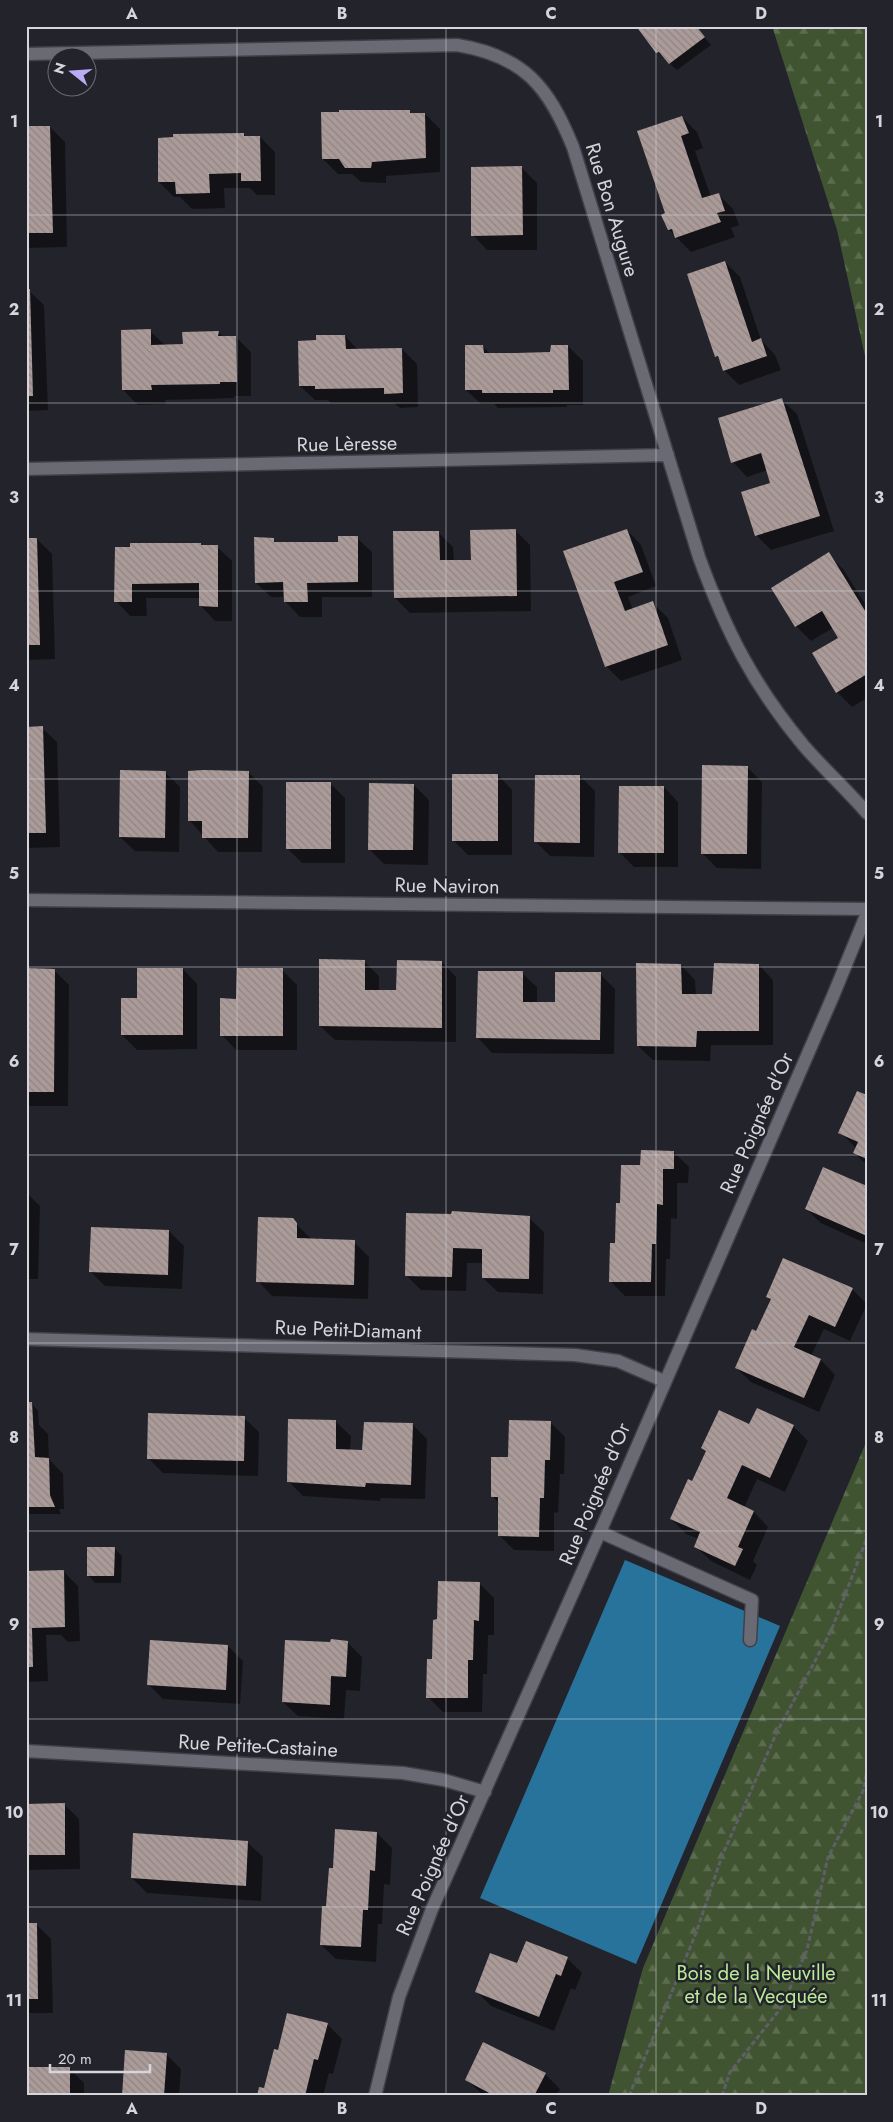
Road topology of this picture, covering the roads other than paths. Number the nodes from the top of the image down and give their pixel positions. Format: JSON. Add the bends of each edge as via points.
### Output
{"nodes":[{"id":1,"x":26,"y":54,"type":"edge"},
{"id":2,"x":668,"y":455,"type":"junction"},
{"id":3,"x":26,"y":468,"type":"edge"},
{"id":4,"x":867,"y":813,"type":"edge"},
{"id":5,"x":26,"y":900,"type":"edge"},
{"id":6,"x":867,"y":911,"type":"edge"},
{"id":7,"x":26,"y":1339,"type":"edge"},
{"id":8,"x":664,"y":1380,"type":"junction"},
{"id":9,"x":600,"y":1532,"type":"junction"},
{"id":10,"x":750,"y":1640,"type":"dead end"},
{"id":11,"x":26,"y":1751,"type":"edge"},
{"id":12,"x":485,"y":1792,"type":"junction"},
{"id":13,"x":375,"y":2096,"type":"edge"}],
"edges":[{"from":1,"to":2,"type":"street","name":"Rue Bon Augure","via":[[457,45],[482,49],[505,58],[526,72],[544,91],[560,115],[573,146]]},
{"from":2,"to":3,"type":"street","name":"Rue Lèresse"},
{"from":2,"to":4,"type":"street","name":"Rue Bon Augure","via":[[712,594],[756,682],[805,747]]},
{"from":5,"to":6,"type":"street","name":"Rue Naviron"},
{"from":6,"to":8,"type":"street","name":"Rue Poignée d'Or","via":[[833,996]]},
{"from":7,"to":8,"type":"street","name":"Rue Petit-Diamant","via":[[575,1355],[618,1361]]},
{"from":8,"to":9,"type":"street","name":"Rue Poignée d'Or"},
{"from":9,"to":10,"type":"street","via":[[752,1600]]},
{"from":9,"to":12,"type":"street","name":"Rue Poignée d'Or"},
{"from":11,"to":12,"type":"street","name":"Rue Petite-Castaine","via":[[403,1774],[444,1780]]},
{"from":12,"to":13,"type":"street","name":"Rue Poignée d'Or","via":[[414,1955],[399,1997]]}]}
